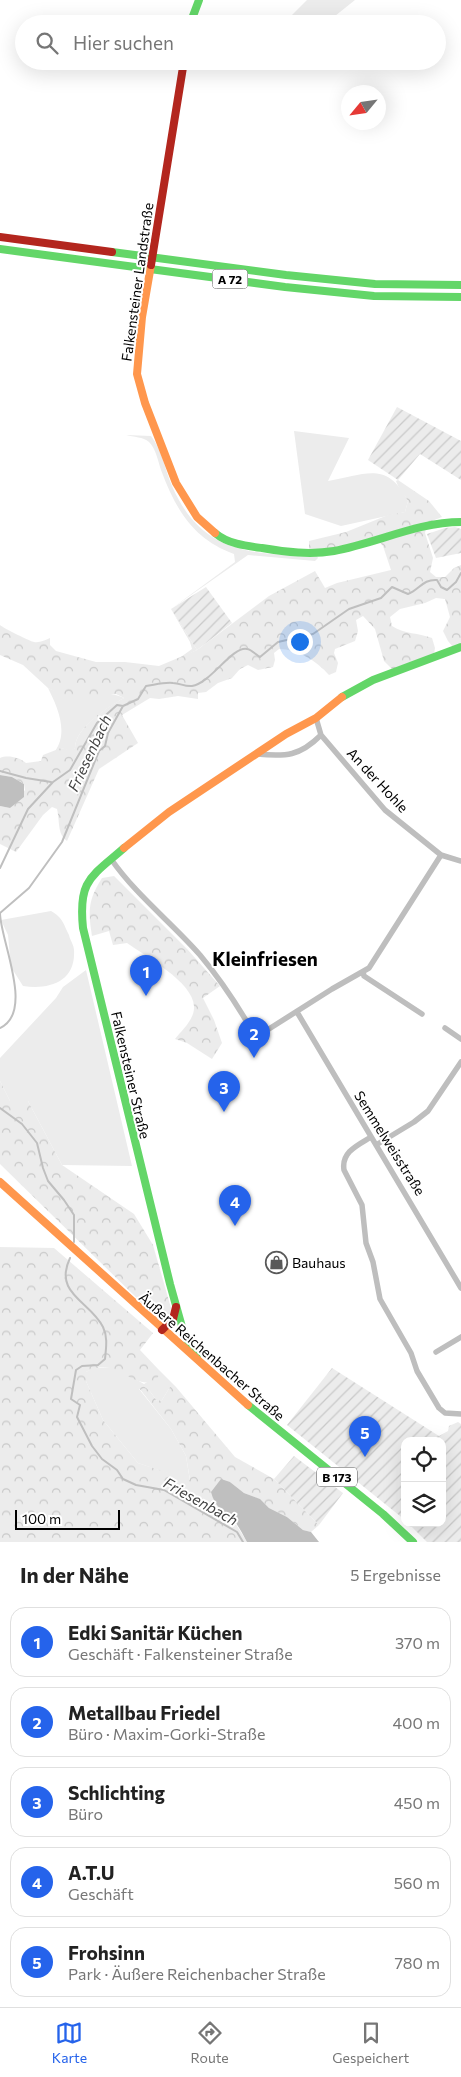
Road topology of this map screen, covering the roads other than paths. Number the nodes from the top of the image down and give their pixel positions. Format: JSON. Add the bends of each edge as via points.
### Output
{"nodes":[{"id":1,"x":199,"y":0,"type":"edge"},
{"id":2,"x":193,"y":15,"type":"edge"},
{"id":3,"x":183,"y":70,"type":"edge"},
{"id":4,"x":0,"y":237,"type":"edge"},
{"id":5,"x":0,"y":249,"type":"edge"},
{"id":6,"x":461,"y":285,"type":"edge"},
{"id":7,"x":461,"y":297,"type":"edge"},
{"id":8,"x":461,"y":522,"type":"edge"},
{"id":9,"x":461,"y":647,"type":"edge"},
{"id":10,"x":316,"y":718,"type":"junction"},
{"id":11,"x":321,"y":736,"type":"junction"},
{"id":12,"x":257,"y":754,"type":"junction"},
{"id":13,"x":440,"y":855,"type":"junction"},
{"id":14,"x":110,"y":859,"type":"junction"},
{"id":15,"x":461,"y":861,"type":"edge"},
{"id":16,"x":363,"y":972,"type":"junction"},
{"id":17,"x":297,"y":1012,"type":"junction"},
{"id":18,"x":422,"y":1014,"type":"dead end"},
{"id":19,"x":445,"y":1028,"type":"dead end"},
{"id":20,"x":461,"y":1039,"type":"edge"},
{"id":21,"x":461,"y":1062,"type":"edge"},
{"id":22,"x":371,"y":1137,"type":"junction"},
{"id":23,"x":376,"y":1145,"type":"junction"},
{"id":24,"x":0,"y":1182,"type":"edge"},
{"id":25,"x":461,"y":1288,"type":"edge"},
{"id":26,"x":176,"y":1305,"type":"junction"},
{"id":27,"x":181,"y":1323,"type":"junction"},
{"id":28,"x":162,"y":1330,"type":"junction"},
{"id":29,"x":171,"y":1337,"type":"junction"},
{"id":30,"x":461,"y":1337,"type":"edge"},
{"id":31,"x":436,"y":1352,"type":"dead end"},
{"id":32,"x":202,"y":1364,"type":"junction"},
{"id":33,"x":461,"y":1414,"type":"edge"},
{"id":34,"x":413,"y":1542,"type":"edge"}],
"edges":[{"from":1,"to":2,"type":"main road"},
{"from":3,"to":8,"type":"main road","name":"Falkensteiner Landstraße","via":[[137,358],[141,390],[176,483],[197,517],[221,538],[269,550],[334,551],[442,522]]},
{"from":4,"to":6,"type":"main road","number":"A 72","via":[[286,275],[375,284]]},
{"from":5,"to":7,"type":"main road","number":"A 72","via":[[275,286],[364,295]]},
{"from":9,"to":10,"type":"main road","name":"Falkensteiner Straße","via":[[361,686]]},
{"from":10,"to":11,"type":"street","name":"An der Hohle"},
{"from":10,"to":12,"type":"main road","name":"Falkensteiner Straße"},
{"from":11,"to":12,"type":"street","via":[[303,750],[289,755]]},
{"from":11,"to":13,"type":"street","name":"An der Hohle","via":[[385,810]]},
{"from":12,"to":14,"type":"main road","name":"Falkensteiner Straße","via":[[169,812]]},
{"from":13,"to":15,"type":"street","name":"An der Hohle"},
{"from":13,"to":16,"type":"street","via":[[369,968]]},
{"from":14,"to":17,"type":"street","via":[[135,890],[199,954],[230,993],[254,1034],[261,1034]]},
{"from":14,"to":26,"type":"main road","name":"Falkensteiner Straße","via":[[91,877],[83,892],[82,928]]},
{"from":16,"to":17,"type":"street"},
{"from":16,"to":18,"type":"street","via":[[364,976]]},
{"from":17,"to":22,"type":"street","name":"Semmelweisstraße"},
{"from":19,"to":20,"type":"street"},
{"from":21,"to":23,"type":"street","via":[[428,1111]]},
{"from":22,"to":23,"type":"street","name":"Semmelweisstraße"},
{"from":22,"to":33,"type":"street","via":[[348,1152],[343,1164],[362,1205],[377,1293],[439,1408],[445,1413]]},
{"from":23,"to":25,"type":"street","name":"Semmelweisstraße"},
{"from":24,"to":28,"type":"main road","name":"Äußere Reichenbacher Straße","number":"B 173"},
{"from":26,"to":27,"type":"main road","name":"Falkensteiner Straße"},
{"from":26,"to":28,"type":"main road","via":[[173,1319]]},
{"from":27,"to":29,"type":"main road"},
{"from":27,"to":32,"type":"main road","name":"Falkensteiner Straße"},
{"from":28,"to":29,"type":"main road","name":"Äußere Reichenbacher Straße","number":"B 173"},
{"from":29,"to":32,"type":"main road","name":"Äußere Reichenbacher Straße","number":"B 173"},
{"from":30,"to":31,"type":"street"},
{"from":32,"to":34,"type":"main road","name":"Äußere Reichenbacher Straße","number":"B 173"}]}
